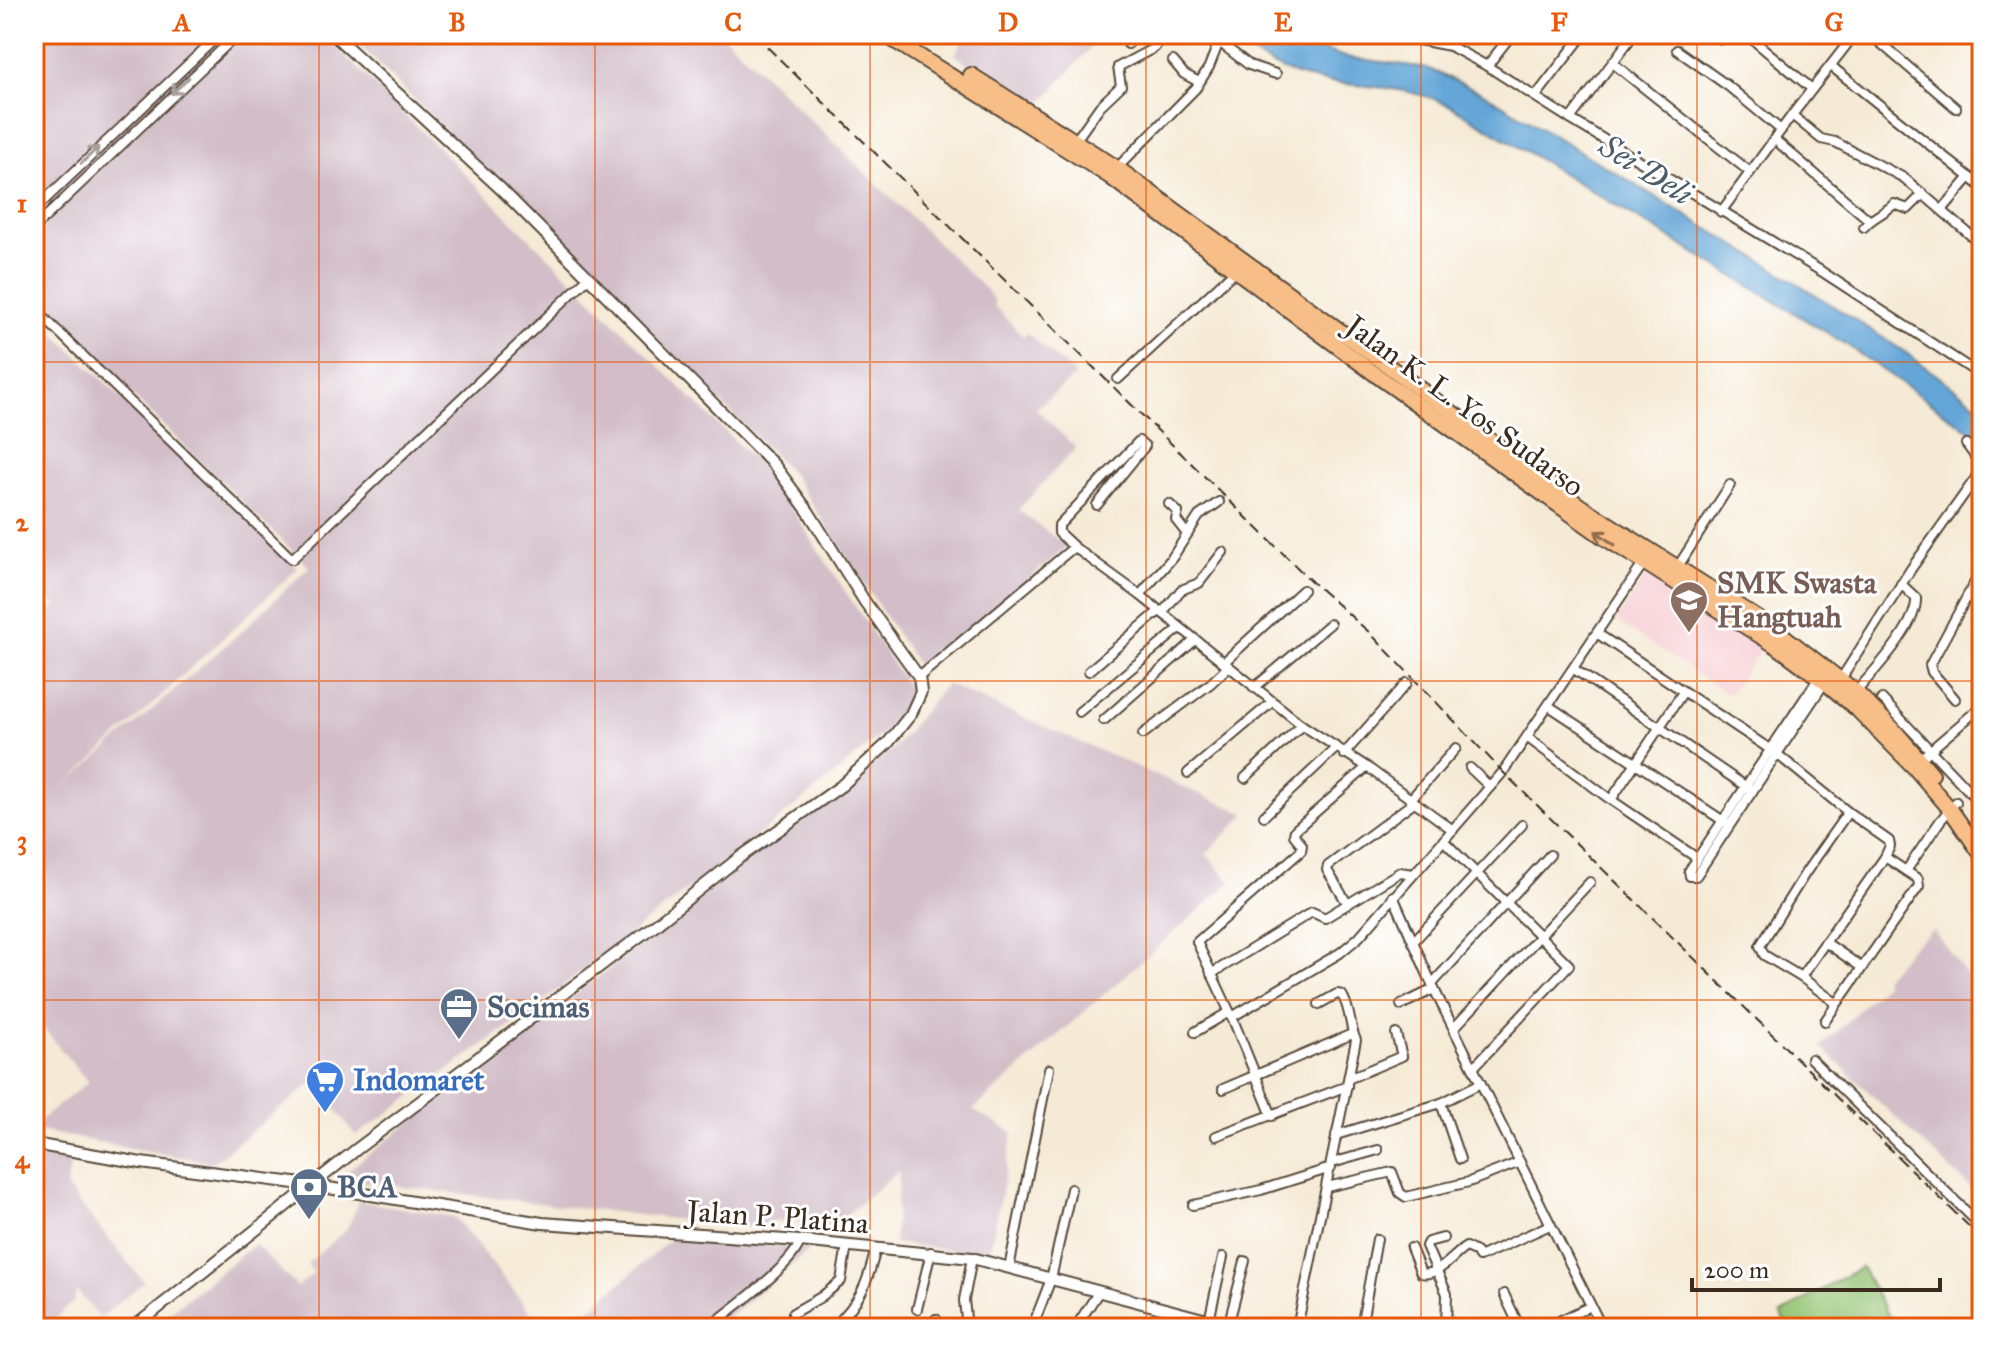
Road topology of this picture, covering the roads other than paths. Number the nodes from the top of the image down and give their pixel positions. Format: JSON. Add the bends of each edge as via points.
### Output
{"nodes":[{"id":1,"x":220,"y":34,"type":"edge"},
{"id":2,"x":238,"y":34,"type":"edge"},
{"id":3,"x":333,"y":34,"type":"edge"},
{"id":4,"x":884,"y":34,"type":"edge"},
{"id":5,"x":902,"y":34,"type":"edge"},
{"id":6,"x":1136,"y":34,"type":"edge"},
{"id":7,"x":1165,"y":34,"type":"edge"},
{"id":8,"x":1209,"y":34,"type":"edge"},
{"id":9,"x":1388,"y":34,"type":"edge"},
{"id":10,"x":1512,"y":34,"type":"edge"},
{"id":11,"x":1584,"y":34,"type":"edge"},
{"id":12,"x":1634,"y":34,"type":"edge"},
{"id":13,"x":1746,"y":34,"type":"edge"},
{"id":14,"x":1855,"y":34,"type":"edge"},
{"id":15,"x":1870,"y":34,"type":"edge"},
{"id":16,"x":1974,"y":34,"type":"edge"},
{"id":17,"x":1399,"y":35,"type":"edge"},
{"id":18,"x":1220,"y":37,"type":"edge"},
{"id":19,"x":1982,"y":40,"type":"edge"},
{"id":20,"x":1128,"y":44,"type":"dead end"},
{"id":21,"x":1677,"y":50,"type":"dead end"},
{"id":22,"x":1173,"y":61,"type":"dead end"},
{"id":23,"x":1614,"y":64,"type":"junction"},
{"id":24,"x":1487,"y":66,"type":"junction"},
{"id":25,"x":1831,"y":66,"type":"junction"},
{"id":26,"x":1276,"y":74,"type":"dead end"},
{"id":27,"x":1199,"y":82,"type":"junction"},
{"id":28,"x":1812,"y":89,"type":"junction"},
{"id":29,"x":1536,"y":96,"type":"junction"},
{"id":30,"x":1956,"y":108,"type":"dead end"},
{"id":31,"x":1792,"y":115,"type":"junction"},
{"id":32,"x":1570,"y":119,"type":"junction"},
{"id":33,"x":1781,"y":130,"type":"junction"},
{"id":34,"x":1774,"y":139,"type":"junction"},
{"id":35,"x":1076,"y":140,"type":"junction"},
{"id":36,"x":1113,"y":172,"type":"junction"},
{"id":37,"x":1750,"y":172,"type":"junction"},
{"id":38,"x":1970,"y":177,"type":"junction"},
{"id":39,"x":1982,"y":187,"type":"edge"},
{"id":40,"x":1923,"y":194,"type":"junction"},
{"id":41,"x":34,"y":210,"type":"edge"},
{"id":42,"x":1942,"y":210,"type":"junction"},
{"id":43,"x":1721,"y":212,"type":"junction"},
{"id":44,"x":34,"y":228,"type":"edge"},
{"id":45,"x":1982,"y":245,"type":"edge"},
{"id":46,"x":1236,"y":270,"type":"junction"},
{"id":47,"x":588,"y":278,"type":"junction"},
{"id":48,"x":34,"y":308,"type":"edge"},
{"id":49,"x":1982,"y":376,"type":"edge"},
{"id":50,"x":1118,"y":379,"type":"dead end"},
{"id":51,"x":1966,"y":444,"type":"dead end"},
{"id":52,"x":1730,"y":485,"type":"dead end"},
{"id":53,"x":1219,"y":502,"type":"dead end"},
{"id":54,"x":1169,"y":504,"type":"dead end"},
{"id":55,"x":1097,"y":505,"type":"dead end"},
{"id":56,"x":1187,"y":534,"type":"junction"},
{"id":57,"x":1074,"y":547,"type":"junction"},
{"id":58,"x":1223,"y":552,"type":"dead end"},
{"id":59,"x":1643,"y":564,"type":"junction"},
{"id":60,"x":1673,"y":574,"type":"junction"},
{"id":61,"x":1980,"y":578,"type":"edge"},
{"id":62,"x":1901,"y":584,"type":"junction"},
{"id":63,"x":1303,"y":590,"type":"dead end"},
{"id":64,"x":1140,"y":595,"type":"junction"},
{"id":65,"x":1161,"y":612,"type":"junction"},
{"id":66,"x":1330,"y":624,"type":"dead end"},
{"id":67,"x":1180,"y":628,"type":"junction"},
{"id":68,"x":1598,"y":634,"type":"junction"},
{"id":69,"x":1195,"y":640,"type":"junction"},
{"id":70,"x":1225,"y":665,"type":"junction"},
{"id":71,"x":1574,"y":669,"type":"junction"},
{"id":72,"x":1089,"y":671,"type":"dead end"},
{"id":73,"x":1829,"y":675,"type":"junction"},
{"id":74,"x":919,"y":677,"type":"junction"},
{"id":75,"x":1407,"y":683,"type":"dead end"},
{"id":76,"x":1254,"y":688,"type":"junction"},
{"id":77,"x":1858,"y":689,"type":"junction"},
{"id":78,"x":1683,"y":692,"type":"junction"},
{"id":79,"x":1882,"y":699,"type":"dead end"},
{"id":80,"x":1955,"y":699,"type":"dead end"},
{"id":81,"x":1272,"y":702,"type":"junction"},
{"id":82,"x":1549,"y":706,"type":"junction"},
{"id":83,"x":1979,"y":709,"type":"edge"},
{"id":84,"x":1079,"y":712,"type":"dead end"},
{"id":85,"x":1104,"y":720,"type":"dead end"},
{"id":86,"x":1982,"y":722,"type":"edge"},
{"id":87,"x":1302,"y":725,"type":"junction"},
{"id":88,"x":1659,"y":727,"type":"junction"},
{"id":89,"x":1143,"y":734,"type":"dead end"},
{"id":90,"x":1528,"y":738,"type":"junction"},
{"id":91,"x":1456,"y":748,"type":"dead end"},
{"id":92,"x":1340,"y":751,"type":"junction"},
{"id":93,"x":1774,"y":752,"type":"junction"},
{"id":94,"x":1925,"y":754,"type":"junction"},
{"id":95,"x":1635,"y":763,"type":"junction"},
{"id":96,"x":1367,"y":767,"type":"junction"},
{"id":97,"x":1470,"y":768,"type":"dead end"},
{"id":98,"x":1188,"y":773,"type":"dead end"},
{"id":99,"x":1245,"y":778,"type":"dead end"},
{"id":100,"x":1490,"y":787,"type":"junction"},
{"id":101,"x":1749,"y":789,"type":"junction"},
{"id":102,"x":1611,"y":800,"type":"junction"},
{"id":103,"x":1412,"y":801,"type":"junction"},
{"id":104,"x":1982,"y":805,"type":"edge"},
{"id":105,"x":1953,"y":806,"type":"junction"},
{"id":106,"x":1848,"y":812,"type":"junction"},
{"id":107,"x":1264,"y":816,"type":"dead end"},
{"id":108,"x":1726,"y":823,"type":"junction"},
{"id":109,"x":1522,"y":825,"type":"dead end"},
{"id":110,"x":1453,"y":830,"type":"junction"},
{"id":111,"x":1982,"y":839,"type":"edge"},
{"id":112,"x":1444,"y":841,"type":"junction"},
{"id":113,"x":1550,"y":855,"type":"dead end"},
{"id":114,"x":1982,"y":855,"type":"edge"},
{"id":115,"x":1885,"y":857,"type":"junction"},
{"id":116,"x":1697,"y":858,"type":"junction"},
{"id":117,"x":1906,"y":871,"type":"junction"},
{"id":118,"x":1413,"y":874,"type":"junction"},
{"id":119,"x":1478,"y":874,"type":"junction"},
{"id":120,"x":1590,"y":882,"type":"dead end"},
{"id":121,"x":1393,"y":896,"type":"junction"},
{"id":122,"x":1347,"y":903,"type":"junction"},
{"id":123,"x":1507,"y":904,"type":"junction"},
{"id":124,"x":1539,"y":936,"type":"junction"},
{"id":125,"x":1413,"y":942,"type":"junction"},
{"id":126,"x":1825,"y":942,"type":"junction"},
{"id":127,"x":1861,"y":967,"type":"junction"},
{"id":128,"x":1211,"y":974,"type":"junction"},
{"id":129,"x":1801,"y":977,"type":"junction"},
{"id":130,"x":1433,"y":986,"type":"junction"},
{"id":131,"x":1836,"y":1003,"type":"junction"},
{"id":132,"x":1319,"y":1004,"type":"dead end"},
{"id":133,"x":1401,"y":1005,"type":"dead end"},
{"id":134,"x":1230,"y":1014,"type":"junction"},
{"id":135,"x":1825,"y":1021,"type":"dead end"},
{"id":136,"x":1454,"y":1028,"type":"junction"},
{"id":137,"x":1195,"y":1032,"type":"dead end"},
{"id":138,"x":1352,"y":1034,"type":"junction"},
{"id":139,"x":1396,"y":1034,"type":"dead end"},
{"id":140,"x":1811,"y":1059,"type":"dead end"},
{"id":141,"x":1474,"y":1067,"type":"junction"},
{"id":142,"x":1049,"y":1069,"type":"dead end"},
{"id":143,"x":1256,"y":1074,"type":"junction"},
{"id":144,"x":1349,"y":1082,"type":"junction"},
{"id":145,"x":1481,"y":1083,"type":"junction"},
{"id":146,"x":1223,"y":1089,"type":"dead end"},
{"id":147,"x":1441,"y":1103,"type":"junction"},
{"id":148,"x":1272,"y":1116,"type":"junction"},
{"id":149,"x":1336,"y":1135,"type":"junction"},
{"id":150,"x":1216,"y":1136,"type":"dead end"},
{"id":151,"x":34,"y":1144,"type":"edge"},
{"id":152,"x":1378,"y":1150,"type":"dead end"},
{"id":153,"x":1460,"y":1159,"type":"dead end"},
{"id":154,"x":1520,"y":1162,"type":"junction"},
{"id":155,"x":1331,"y":1165,"type":"junction"},
{"id":156,"x":310,"y":1185,"type":"junction"},
{"id":157,"x":1327,"y":1187,"type":"junction"},
{"id":158,"x":1071,"y":1189,"type":"dead end"},
{"id":159,"x":1193,"y":1205,"type":"dead end"},
{"id":160,"x":1550,"y":1225,"type":"junction"},
{"id":161,"x":1982,"y":1227,"type":"edge"},
{"id":162,"x":1443,"y":1238,"type":"dead end"},
{"id":163,"x":1377,"y":1239,"type":"dead end"},
{"id":164,"x":800,"y":1241,"type":"junction"},
{"id":165,"x":847,"y":1245,"type":"junction"},
{"id":166,"x":876,"y":1248,"type":"junction"},
{"id":167,"x":1411,"y":1248,"type":"dead end"},
{"id":168,"x":931,"y":1252,"type":"junction"},
{"id":169,"x":1223,"y":1257,"type":"dead end"},
{"id":170,"x":972,"y":1258,"type":"junction"},
{"id":171,"x":1245,"y":1261,"type":"dead end"},
{"id":172,"x":1009,"y":1268,"type":"junction"},
{"id":173,"x":1438,"y":1270,"type":"junction"},
{"id":174,"x":1051,"y":1279,"type":"junction"},
{"id":175,"x":1098,"y":1293,"type":"junction"},
{"id":176,"x":1504,"y":1294,"type":"dead end"},
{"id":177,"x":1591,"y":1306,"type":"junction"},
{"id":178,"x":917,"y":1309,"type":"dead end"},
{"id":179,"x":793,"y":1313,"type":"dead end"},
{"id":180,"x":1182,"y":1314,"type":"junction"},
{"id":181,"x":1209,"y":1321,"type":"junction"},
{"id":182,"x":1232,"y":1327,"type":"edge"},
{"id":183,"x":133,"y":1328,"type":"edge"},
{"id":184,"x":708,"y":1328,"type":"edge"},
{"id":185,"x":833,"y":1328,"type":"edge"},
{"id":186,"x":967,"y":1328,"type":"edge"},
{"id":187,"x":1032,"y":1328,"type":"edge"},
{"id":188,"x":1075,"y":1328,"type":"edge"},
{"id":189,"x":1167,"y":1328,"type":"edge"},
{"id":190,"x":1297,"y":1328,"type":"edge"},
{"id":191,"x":1361,"y":1328,"type":"edge"},
{"id":192,"x":1446,"y":1328,"type":"edge"},
{"id":193,"x":1520,"y":1328,"type":"edge"},
{"id":194,"x":1544,"y":1328,"type":"edge"},
{"id":195,"x":1602,"y":1328,"type":"edge"}],
"edges":[{"from":41,"to":1,"type":"street","one_way":true},
{"from":2,"to":44,"type":"street","one_way":true},
{"from":3,"to":47,"type":"street","via":[[501,189]]},
{"from":4,"to":36,"type":"highway","name":"Jalan K. L. Yos Sudarso"},
{"from":5,"to":35,"type":"highway","name":"Jalan K. L. Yos Sudarso"},
{"from":6,"to":20,"type":"street"},
{"from":7,"to":35,"type":"street","via":[[1154,48],[1118,67],[1121,86]]},
{"from":8,"to":18,"type":"street"},
{"from":9,"to":17,"type":"street"},
{"from":10,"to":24,"type":"street"},
{"from":11,"to":29,"type":"street"},
{"from":12,"to":23,"type":"street"},
{"from":13,"to":28,"type":"street"},
{"from":14,"to":25,"type":"street"},
{"from":15,"to":30,"type":"street"},
{"from":16,"to":19,"type":"street"},
{"from":17,"to":24,"type":"street","via":[[1450,46]]},
{"from":18,"to":26,"type":"street","via":[[1249,65]]},
{"from":18,"to":27,"type":"street"},
{"from":21,"to":33,"type":"street"},
{"from":22,"to":27,"type":"street"},
{"from":23,"to":32,"type":"street"},
{"from":23,"to":37,"type":"street"},
{"from":24,"to":29,"type":"street"},
{"from":25,"to":28,"type":"street"},
{"from":25,"to":38,"type":"street"},
{"from":27,"to":36,"type":"street"},
{"from":28,"to":31,"type":"street"},
{"from":29,"to":32,"type":"street"},
{"from":31,"to":33,"type":"street"},
{"from":31,"to":40,"type":"street","via":[[1821,139],[1898,174]]},
{"from":32,"to":43,"type":"street"},
{"from":33,"to":34,"type":"street"},
{"from":34,"to":37,"type":"street"},
{"from":34,"to":40,"type":"street","via":[[1867,224],[1894,204],[1908,209]]},
{"from":35,"to":36,"type":"highway","name":"Jalan K. L. Yos Sudarso"},
{"from":36,"to":46,"type":"highway","name":"Jalan K. L. Yos Sudarso"},
{"from":36,"to":60,"type":"highway","name":"Jalan K. L. Yos Sudarso"},
{"from":37,"to":43,"type":"street"},
{"from":38,"to":39,"type":"street"},
{"from":38,"to":42,"type":"street"},
{"from":40,"to":42,"type":"street"},
{"from":42,"to":45,"type":"street"},
{"from":43,"to":49,"type":"street"},
{"from":46,"to":50,"type":"street"},
{"from":59,"to":46,"type":"highway","name":"Jalan K. L. Yos Sudarso","one_way":true},
{"from":47,"to":48,"type":"street","via":[[292,559]]},
{"from":47,"to":74,"type":"street","via":[[775,466]]},
{"from":51,"to":62,"type":"street","via":[[1977,458],[1978,472]]},
{"from":52,"to":60,"type":"street"},
{"from":53,"to":56,"type":"street","via":[[1199,516]]},
{"from":54,"to":56,"type":"street"},
{"from":55,"to":57,"type":"street","via":[[1145,446],[1139,441],[1059,525],[1059,533]]},
{"from":56,"to":64,"type":"street"},
{"from":57,"to":64,"type":"street"},
{"from":57,"to":74,"type":"street"},
{"from":58,"to":65,"type":"street","via":[[1199,583],[1181,590]]},
{"from":59,"to":60,"type":"highway","name":"Jalan K. L. Yos Sudarso"},
{"from":59,"to":68,"type":"street"},
{"from":60,"to":73,"type":"highway","name":"Jalan K. L. Yos Sudarso","via":[[1778,647]]},
{"from":61,"to":80,"type":"street","via":[[1930,665]]},
{"from":62,"to":73,"type":"street"},
{"from":62,"to":77,"type":"street","via":[[1916,598],[1916,607],[1895,645]]},
{"from":63,"to":70,"type":"street"},
{"from":64,"to":65,"type":"street"},
{"from":65,"to":67,"type":"street"},
{"from":65,"to":72,"type":"street"},
{"from":66,"to":76,"type":"street"},
{"from":67,"to":69,"type":"street"},
{"from":67,"to":84,"type":"street"},
{"from":68,"to":71,"type":"street"},
{"from":68,"to":78,"type":"street"},
{"from":69,"to":70,"type":"street"},
{"from":69,"to":85,"type":"street"},
{"from":70,"to":76,"type":"street"},
{"from":70,"to":89,"type":"street","via":[[1211,683]]},
{"from":71,"to":82,"type":"street"},
{"from":71,"to":88,"type":"street"},
{"from":73,"to":77,"type":"highway","name":"Jalan K. L. Yos Sudarso"},
{"from":73,"to":93,"type":"street"},
{"from":73,"to":105,"type":"highway","name":"Jalan K. L. Yos Sudarso"},
{"from":74,"to":156,"type":"street","via":[[921,692],[911,714],[841,786]]},
{"from":75,"to":92,"type":"street"},
{"from":76,"to":81,"type":"street"},
{"from":77,"to":94,"type":"highway","name":"Jalan K. L. Yos Sudarso"},
{"from":78,"to":88,"type":"street"},
{"from":78,"to":93,"type":"street"},
{"from":79,"to":94,"type":"street"},
{"from":81,"to":87,"type":"street"},
{"from":81,"to":98,"type":"street"},
{"from":82,"to":90,"type":"street"},
{"from":82,"to":95,"type":"street"},
{"from":83,"to":86,"type":"street"},
{"from":83,"to":94,"type":"street"},
{"from":87,"to":92,"type":"street"},
{"from":87,"to":99,"type":"street"},
{"from":88,"to":95,"type":"street"},
{"from":88,"to":101,"type":"street"},
{"from":90,"to":100,"type":"street"},
{"from":90,"to":102,"type":"street"},
{"from":91,"to":103,"type":"street"},
{"from":92,"to":96,"type":"street"},
{"from":92,"to":107,"type":"street"},
{"from":93,"to":101,"type":"street"},
{"from":93,"to":106,"type":"street"},
{"from":94,"to":104,"type":"street"},
{"from":94,"to":105,"type":"highway","name":"Jalan K. L. Yos Sudarso"},
{"from":95,"to":102,"type":"street"},
{"from":95,"to":108,"type":"street"},
{"from":96,"to":103,"type":"street"},
{"from":96,"to":128,"type":"street","via":[[1295,830],[1301,851],[1199,938],[1197,946]]},
{"from":97,"to":100,"type":"street"},
{"from":100,"to":110,"type":"street"},
{"from":101,"to":108,"type":"street"},
{"from":102,"to":116,"type":"street"},
{"from":103,"to":110,"type":"street"},
{"from":103,"to":122,"type":"street","via":[[1328,866]]},
{"from":105,"to":111,"type":"highway","name":"Jalan K. L. Yos Sudarso"},
{"from":105,"to":114,"type":"highway","name":"Jalan K. L. Yos Sudarso"},
{"from":105,"to":117,"type":"street"},
{"from":106,"to":115,"type":"street","via":[[1889,841]]},
{"from":106,"to":129,"type":"street","via":[[1760,946],[1764,955]]},
{"from":108,"to":116,"type":"street"},
{"from":108,"to":116,"type":"street","via":[[1693,878],[1688,874]]},
{"from":109,"to":119,"type":"street"},
{"from":110,"to":112,"type":"street"},
{"from":112,"to":118,"type":"street"},
{"from":112,"to":119,"type":"street"},
{"from":113,"to":123,"type":"street"},
{"from":115,"to":117,"type":"street"},
{"from":115,"to":126,"type":"street"},
{"from":117,"to":127,"type":"street","via":[[1919,886]]},
{"from":118,"to":121,"type":"street"},
{"from":118,"to":122,"type":"street","via":[[1400,872]]},
{"from":119,"to":123,"type":"street"},
{"from":119,"to":125,"type":"street"},
{"from":120,"to":124,"type":"street"},
{"from":121,"to":125,"type":"street"},
{"from":121,"to":134,"type":"street","via":[[1350,946]]},
{"from":122,"to":128,"type":"street","via":[[1325,918],[1312,912]]},
{"from":123,"to":124,"type":"street"},
{"from":123,"to":130,"type":"street"},
{"from":124,"to":136,"type":"street"},
{"from":124,"to":141,"type":"street","via":[[1569,965]]},
{"from":125,"to":130,"type":"street"},
{"from":126,"to":127,"type":"street"},
{"from":126,"to":129,"type":"street"},
{"from":127,"to":131,"type":"street"},
{"from":128,"to":134,"type":"street"},
{"from":129,"to":131,"type":"street"},
{"from":130,"to":133,"type":"street"},
{"from":130,"to":136,"type":"street"},
{"from":131,"to":135,"type":"street"},
{"from":132,"to":138,"type":"street","via":[[1342,995]]},
{"from":134,"to":137,"type":"street"},
{"from":134,"to":143,"type":"street"},
{"from":136,"to":141,"type":"street"},
{"from":138,"to":143,"type":"street"},
{"from":138,"to":144,"type":"street","via":[[1356,1040]]},
{"from":139,"to":144,"type":"street","via":[[1402,1056]]},
{"from":140,"to":161,"type":"street"},
{"from":141,"to":145,"type":"street"},
{"from":142,"to":172,"type":"street"},
{"from":143,"to":146,"type":"street"},
{"from":143,"to":148,"type":"street"},
{"from":144,"to":148,"type":"street"},
{"from":144,"to":149,"type":"street"},
{"from":145,"to":147,"type":"street"},
{"from":145,"to":154,"type":"street"},
{"from":147,"to":149,"type":"street"},
{"from":147,"to":153,"type":"street"},
{"from":148,"to":150,"type":"street"},
{"from":149,"to":155,"type":"street"},
{"from":151,"to":156,"type":"street","name":"Jalan P. Platina"},
{"from":152,"to":155,"type":"street"},
{"from":154,"to":157,"type":"street","via":[[1469,1182],[1406,1197],[1392,1172]]},
{"from":154,"to":160,"type":"street"},
{"from":155,"to":157,"type":"street"},
{"from":155,"to":159,"type":"street","via":[[1261,1190]]},
{"from":156,"to":164,"type":"street","name":"Jalan P. Platina","via":[[542,1223]]},
{"from":156,"to":183,"type":"street"},
{"from":157,"to":190,"type":"street"},
{"from":158,"to":174,"type":"street"},
{"from":160,"to":173,"type":"street","via":[[1479,1257],[1466,1247]]},
{"from":160,"to":177,"type":"street"},
{"from":162,"to":173,"type":"street","via":[[1426,1246]]},
{"from":163,"to":191,"type":"street"},
{"from":164,"to":165,"type":"street","name":"Jalan P. Platina"},
{"from":164,"to":184,"type":"street","via":[[798,1251]]},
{"from":165,"to":166,"type":"street","name":"Jalan P. Platina"},
{"from":165,"to":179,"type":"street","via":[[841,1281]]},
{"from":166,"to":168,"type":"street","name":"Jalan P. Platina"},
{"from":166,"to":185,"type":"street","via":[[868,1283]]},
{"from":167,"to":173,"type":"street","via":[[1421,1273]]},
{"from":168,"to":170,"type":"street","name":"Jalan P. Platina"},
{"from":168,"to":178,"type":"street"},
{"from":169,"to":181,"type":"street"},
{"from":170,"to":172,"type":"street","name":"Jalan P. Platina"},
{"from":170,"to":186,"type":"street","via":[[964,1300]]},
{"from":171,"to":182,"type":"street"},
{"from":172,"to":174,"type":"street","name":"Jalan P. Platina"},
{"from":173,"to":192,"type":"street","via":[[1447,1294]]},
{"from":174,"to":175,"type":"street","name":"Jalan P. Platina"},
{"from":174,"to":187,"type":"street"},
{"from":175,"to":180,"type":"street","name":"Jalan P. Platina"},
{"from":175,"to":188,"type":"street"},
{"from":176,"to":193,"type":"street"},
{"from":177,"to":194,"type":"street"},
{"from":177,"to":195,"type":"street"},
{"from":180,"to":181,"type":"street","name":"Jalan P. Platina"},
{"from":180,"to":189,"type":"street"},
{"from":181,"to":182,"type":"street","name":"Jalan P. Platina"}]}
